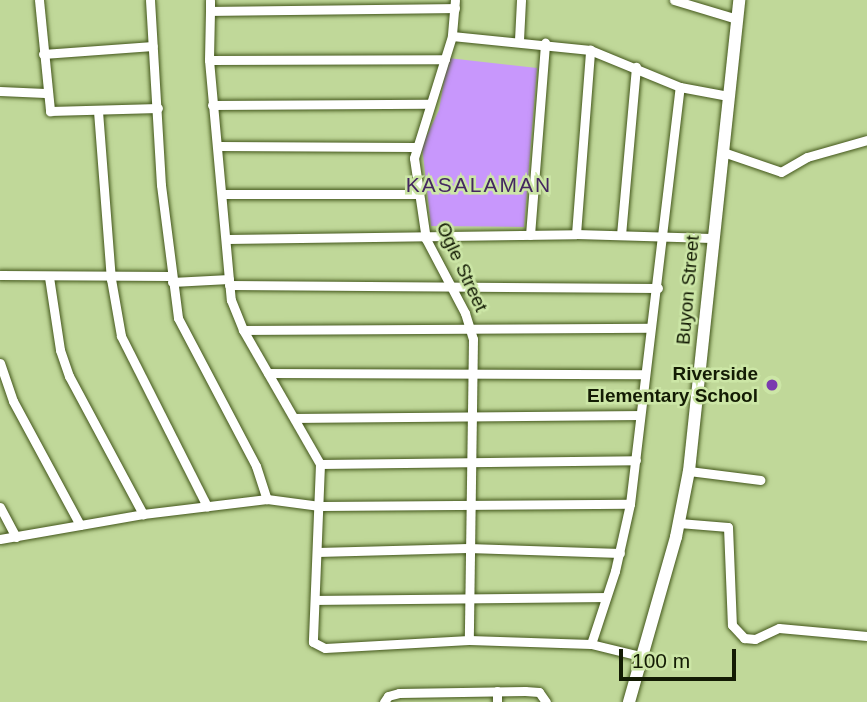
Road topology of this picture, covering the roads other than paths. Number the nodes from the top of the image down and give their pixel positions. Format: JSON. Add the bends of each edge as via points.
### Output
{"nodes":[{"id":1,"x":39,"y":0,"type":"edge"},
{"id":2,"x":150,"y":0,"type":"edge"},
{"id":3,"x":210,"y":0,"type":"edge"},
{"id":4,"x":279,"y":0,"type":"edge"},
{"id":5,"x":522,"y":0,"type":"edge"},
{"id":6,"x":674,"y":0,"type":"edge"},
{"id":7,"x":738,"y":0,"type":"edge"},
{"id":8,"x":455,"y":4,"type":"edge"},
{"id":9,"x":210,"y":11,"type":"junction"},
{"id":10,"x":279,"y":12,"type":"junction"},
{"id":11,"x":737,"y":19,"type":"junction"},
{"id":12,"x":452,"y":36,"type":"junction"},
{"id":13,"x":519,"y":40,"type":"junction"},
{"id":14,"x":544,"y":43,"type":"junction"},
{"id":15,"x":153,"y":46,"type":"junction"},
{"id":16,"x":590,"y":50,"type":"junction"},
{"id":17,"x":43,"y":54,"type":"junction"},
{"id":18,"x":445,"y":59,"type":"junction"},
{"id":19,"x":209,"y":60,"type":"junction"},
{"id":20,"x":636,"y":67,"type":"junction"},
{"id":21,"x":680,"y":87,"type":"junction"},
{"id":22,"x":0,"y":91,"type":"edge"},
{"id":23,"x":46,"y":93,"type":"junction"},
{"id":24,"x":729,"y":96,"type":"junction"},
{"id":25,"x":430,"y":104,"type":"junction"},
{"id":26,"x":212,"y":105,"type":"junction"},
{"id":27,"x":158,"y":108,"type":"junction"},
{"id":28,"x":98,"y":111,"type":"junction"},
{"id":29,"x":867,"y":141,"type":"edge"},
{"id":30,"x":217,"y":146,"type":"junction"},
{"id":31,"x":414,"y":147,"type":"junction"},
{"id":32,"x":723,"y":152,"type":"junction"},
{"id":33,"x":222,"y":194,"type":"junction"},
{"id":34,"x":417,"y":194,"type":"junction"},
{"id":35,"x":576,"y":234,"type":"junction"},
{"id":36,"x":530,"y":235,"type":"junction"},
{"id":37,"x":621,"y":235,"type":"junction"},
{"id":38,"x":664,"y":236,"type":"junction"},
{"id":39,"x":711,"y":238,"type":"junction"},
{"id":40,"x":227,"y":239,"type":"junction"},
{"id":41,"x":426,"y":239,"type":"junction"},
{"id":42,"x":0,"y":275,"type":"edge"},
{"id":43,"x":48,"y":277,"type":"junction"},
{"id":44,"x":111,"y":279,"type":"junction"},
{"id":45,"x":172,"y":279,"type":"junction"},
{"id":46,"x":229,"y":282,"type":"junction"},
{"id":47,"x":449,"y":284,"type":"junction"},
{"id":48,"x":658,"y":288,"type":"junction"},
{"id":49,"x":471,"y":327,"type":"junction"},
{"id":50,"x":649,"y":328,"type":"junction"},
{"id":51,"x":243,"y":330,"type":"junction"},
{"id":52,"x":0,"y":363,"type":"edge"},
{"id":53,"x":268,"y":373,"type":"junction"},
{"id":54,"x":643,"y":373,"type":"junction"},
{"id":55,"x":471,"y":375,"type":"junction"},
{"id":56,"x":639,"y":415,"type":"junction"},
{"id":57,"x":295,"y":418,"type":"junction"},
{"id":58,"x":470,"y":419,"type":"junction"},
{"id":59,"x":636,"y":460,"type":"junction"},
{"id":60,"x":470,"y":463,"type":"junction"},
{"id":61,"x":320,"y":464,"type":"junction"},
{"id":62,"x":689,"y":471,"type":"junction"},
{"id":63,"x":760,"y":480,"type":"dead end"},
{"id":64,"x":267,"y":499,"type":"junction"},
{"id":65,"x":630,"y":504,"type":"junction"},
{"id":66,"x":207,"y":506,"type":"junction"},
{"id":67,"x":320,"y":506,"type":"junction"},
{"id":68,"x":0,"y":507,"type":"edge"},
{"id":69,"x":470,"y":508,"type":"junction"},
{"id":70,"x":143,"y":514,"type":"junction"},
{"id":71,"x":679,"y":523,"type":"junction"},
{"id":72,"x":80,"y":525,"type":"junction"},
{"id":73,"x":16,"y":537,"type":"junction"},
{"id":74,"x":0,"y":539,"type":"edge"},
{"id":75,"x":468,"y":548,"type":"junction"},
{"id":76,"x":317,"y":552,"type":"junction"},
{"id":77,"x":620,"y":553,"type":"junction"},
{"id":78,"x":469,"y":595,"type":"junction"},
{"id":79,"x":605,"y":597,"type":"junction"},
{"id":80,"x":315,"y":600,"type":"junction"},
{"id":81,"x":867,"y":636,"type":"edge"},
{"id":82,"x":469,"y":639,"type":"junction"},
{"id":83,"x":591,"y":644,"type":"junction"},
{"id":84,"x":640,"y":656,"type":"junction"},
{"id":85,"x":497,"y":691,"type":"junction"},
{"id":86,"x":384,"y":702,"type":"edge"},
{"id":87,"x":497,"y":702,"type":"edge"},
{"id":88,"x":547,"y":702,"type":"edge"},
{"id":89,"x":629,"y":702,"type":"edge"}],
"edges":[{"from":1,"to":17,"type":"street"},
{"from":2,"to":15,"type":"street"},
{"from":3,"to":9,"type":"street"},
{"from":4,"to":10,"type":"street"},
{"from":5,"to":13,"type":"street"},
{"from":6,"to":11,"type":"street"},
{"from":7,"to":11,"type":"main road","name":"Buyon Street"},
{"from":8,"to":10,"type":"street"},
{"from":8,"to":12,"type":"street","name":"Ogle Street"},
{"from":9,"to":10,"type":"street"},
{"from":9,"to":19,"type":"street"},
{"from":11,"to":24,"type":"main road","name":"Buyon Street"},
{"from":12,"to":13,"type":"street"},
{"from":12,"to":18,"type":"street","name":"Ogle Street"},
{"from":13,"to":14,"type":"street"},
{"from":14,"to":16,"type":"street"},
{"from":14,"to":36,"type":"street"},
{"from":15,"to":17,"type":"street"},
{"from":15,"to":27,"type":"street"},
{"from":16,"to":20,"type":"street"},
{"from":16,"to":35,"type":"street"},
{"from":17,"to":23,"type":"street"},
{"from":18,"to":19,"type":"street"},
{"from":18,"to":25,"type":"street","name":"Ogle Street"},
{"from":19,"to":26,"type":"street"},
{"from":20,"to":21,"type":"street"},
{"from":20,"to":37,"type":"street"},
{"from":21,"to":24,"type":"street"},
{"from":21,"to":38,"type":"street"},
{"from":22,"to":23,"type":"street"},
{"from":23,"to":28,"type":"street","via":[[54,113]]},
{"from":24,"to":32,"type":"main road","name":"Buyon Street"},
{"from":25,"to":26,"type":"street"},
{"from":25,"to":31,"type":"street","name":"Ogle Street"},
{"from":26,"to":30,"type":"street"},
{"from":27,"to":28,"type":"street"},
{"from":27,"to":45,"type":"street"},
{"from":28,"to":44,"type":"street"},
{"from":29,"to":32,"type":"street","via":[[807,157],[781,172]]},
{"from":30,"to":31,"type":"street"},
{"from":30,"to":33,"type":"street"},
{"from":31,"to":34,"type":"street","name":"Ogle Street"},
{"from":32,"to":39,"type":"main road","name":"Buyon Street"},
{"from":33,"to":34,"type":"street"},
{"from":33,"to":40,"type":"street"},
{"from":34,"to":41,"type":"street","name":"Ogle Street"},
{"from":35,"to":36,"type":"street"},
{"from":35,"to":37,"type":"street"},
{"from":36,"to":41,"type":"street"},
{"from":37,"to":38,"type":"street"},
{"from":38,"to":39,"type":"street"},
{"from":38,"to":48,"type":"street"},
{"from":39,"to":62,"type":"main road","name":"Buyon Street"},
{"from":40,"to":41,"type":"street"},
{"from":40,"to":46,"type":"street"},
{"from":41,"to":47,"type":"street","name":"Ogle Street"},
{"from":42,"to":43,"type":"street"},
{"from":43,"to":44,"type":"street"},
{"from":43,"to":70,"type":"street","via":[[69,376]]},
{"from":44,"to":45,"type":"street"},
{"from":44,"to":66,"type":"street","via":[[118,324],[133,368]]},
{"from":45,"to":46,"type":"street"},
{"from":45,"to":64,"type":"street","via":[[186,337],[256,466]]},
{"from":46,"to":47,"type":"street"},
{"from":46,"to":51,"type":"street"},
{"from":47,"to":48,"type":"street"},
{"from":47,"to":49,"type":"street","name":"Ogle Street"},
{"from":48,"to":50,"type":"street"},
{"from":49,"to":50,"type":"street"},
{"from":49,"to":51,"type":"street"},
{"from":49,"to":55,"type":"street","name":"Ogle Street"},
{"from":50,"to":54,"type":"street"},
{"from":51,"to":53,"type":"street"},
{"from":52,"to":72,"type":"street","via":[[13,401]]},
{"from":53,"to":55,"type":"street"},
{"from":53,"to":57,"type":"street"},
{"from":54,"to":55,"type":"street"},
{"from":54,"to":56,"type":"street"},
{"from":55,"to":58,"type":"street","name":"Ogle Street"},
{"from":56,"to":58,"type":"street"},
{"from":56,"to":59,"type":"street"},
{"from":57,"to":58,"type":"street"},
{"from":57,"to":61,"type":"street"},
{"from":58,"to":60,"type":"street","name":"Ogle Street"},
{"from":59,"to":60,"type":"street"},
{"from":59,"to":65,"type":"street"},
{"from":60,"to":61,"type":"street"},
{"from":60,"to":69,"type":"street","name":"Ogle Street"},
{"from":61,"to":67,"type":"street"},
{"from":62,"to":63,"type":"street"},
{"from":62,"to":71,"type":"main road","name":"Buyon Street"},
{"from":64,"to":66,"type":"street"},
{"from":64,"to":67,"type":"street"},
{"from":65,"to":69,"type":"street"},
{"from":65,"to":77,"type":"street"},
{"from":66,"to":70,"type":"street"},
{"from":67,"to":69,"type":"street"},
{"from":67,"to":76,"type":"street"},
{"from":68,"to":73,"type":"street"},
{"from":69,"to":75,"type":"street","name":"Ogle Street"},
{"from":70,"to":72,"type":"street"},
{"from":71,"to":81,"type":"street","via":[[725,526],[731,532],[732,625],[744,638],[755,639],[779,628]]},
{"from":71,"to":84,"type":"main road","name":"Buyon Street"},
{"from":72,"to":73,"type":"street"},
{"from":73,"to":74,"type":"street"},
{"from":75,"to":76,"type":"street"},
{"from":75,"to":77,"type":"street"},
{"from":75,"to":78,"type":"street","name":"Ogle Street"},
{"from":76,"to":80,"type":"street"},
{"from":77,"to":79,"type":"street"},
{"from":78,"to":79,"type":"street"},
{"from":78,"to":80,"type":"street"},
{"from":78,"to":82,"type":"street","name":"Ogle Street"},
{"from":79,"to":83,"type":"street"},
{"from":80,"to":82,"type":"street","via":[[313,639],[320,647]]},
{"from":82,"to":83,"type":"street"},
{"from":83,"to":84,"type":"street"},
{"from":84,"to":89,"type":"main road","name":"Buyon Street"},
{"from":85,"to":86,"type":"street","via":[[399,693]]},
{"from":85,"to":87,"type":"street"},
{"from":85,"to":88,"type":"street","via":[[540,692]]}]}
